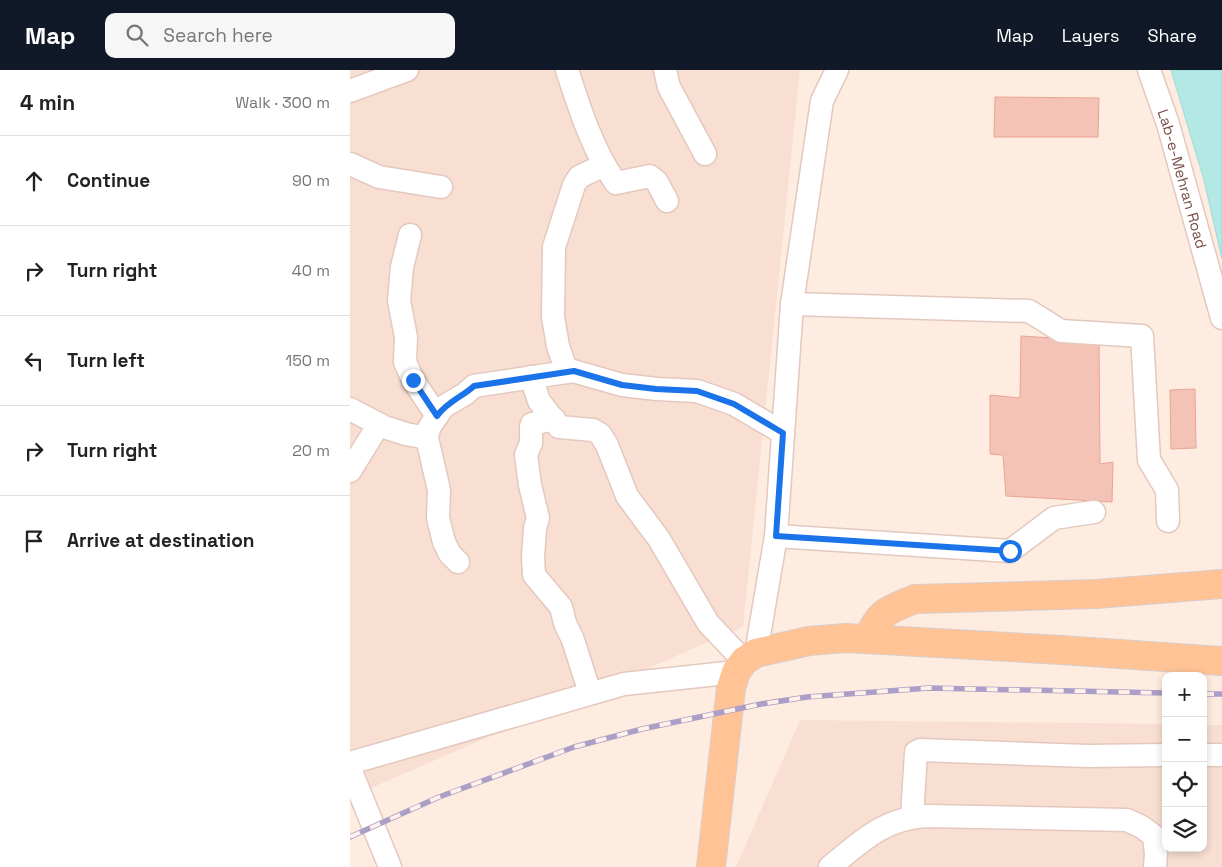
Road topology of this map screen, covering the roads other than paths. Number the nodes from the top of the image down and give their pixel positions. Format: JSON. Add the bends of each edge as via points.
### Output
{"nodes":[{"id":1,"x":407,"y":70,"type":"edge"},
{"id":2,"x":567,"y":70,"type":"edge"},
{"id":3,"x":665,"y":70,"type":"edge"},
{"id":4,"x":837,"y":70,"type":"edge"},
{"id":5,"x":1149,"y":70,"type":"edge"},
{"id":6,"x":350,"y":91,"type":"edge"},
{"id":7,"x":704,"y":154,"type":"dead end"},
{"id":8,"x":350,"y":164,"type":"edge"},
{"id":9,"x":604,"y":165,"type":"junction"},
{"id":10,"x":441,"y":187,"type":"dead end"},
{"id":11,"x":667,"y":200,"type":"dead end"},
{"id":12,"x":410,"y":235,"type":"dead end"},
{"id":13,"x":792,"y":304,"type":"junction"},
{"id":14,"x":1222,"y":318,"type":"edge"},
{"id":15,"x":567,"y":372,"type":"junction"},
{"id":16,"x":531,"y":378,"type":"junction"},
{"id":17,"x":350,"y":409,"type":"edge"},
{"id":18,"x":437,"y":416,"type":"junction"},
{"id":19,"x":554,"y":420,"type":"junction"},
{"id":20,"x":380,"y":424,"type":"junction"},
{"id":21,"x":783,"y":433,"type":"junction"},
{"id":22,"x":427,"y":438,"type":"junction"},
{"id":23,"x":350,"y":471,"type":"edge"},
{"id":24,"x":1094,"y":512,"type":"dead end"},
{"id":25,"x":1168,"y":521,"type":"dead end"},
{"id":26,"x":776,"y":536,"type":"junction"},
{"id":27,"x":458,"y":562,"type":"dead end"},
{"id":28,"x":1222,"y":584,"type":"edge"},
{"id":29,"x":868,"y":640,"type":"junction"},
{"id":30,"x":745,"y":662,"type":"junction"},
{"id":31,"x":1222,"y":662,"type":"edge"},
{"id":32,"x":590,"y":693,"type":"junction"},
{"id":33,"x":1162,"y":755,"type":"edge"},
{"id":34,"x":1207,"y":755,"type":"edge"},
{"id":35,"x":1222,"y":755,"type":"edge"},
{"id":36,"x":350,"y":763,"type":"edge"},
{"id":37,"x":352,"y":781,"type":"edge"},
{"id":38,"x":912,"y":817,"type":"junction"},
{"id":39,"x":390,"y":867,"type":"edge"},
{"id":40,"x":711,"y":867,"type":"edge"},
{"id":41,"x":830,"y":867,"type":"edge"},
{"id":42,"x":1155,"y":867,"type":"edge"}],
"edges":[{"from":1,"to":6,"type":"street"},
{"from":2,"to":9,"type":"street"},
{"from":3,"to":7,"type":"street","via":[[669,87]]},
{"from":4,"to":13,"type":"street","via":[[822,101]]},
{"from":5,"to":14,"type":"street","name":"Lab-e-Mehran Road","via":[[1168,124]]},
{"from":8,"to":10,"type":"street","via":[[379,177]]},
{"from":9,"to":11,"type":"street","via":[[616,183],[650,176]]},
{"from":9,"to":15,"type":"street","via":[[579,177],[574,185],[554,248],[553,317]]},
{"from":12,"to":18,"type":"street","via":[[402,267],[399,301],[406,337],[405,362]]},
{"from":13,"to":21,"type":"street"},
{"from":13,"to":25,"type":"street","via":[[1029,311],[1061,331],[1142,336],[1149,460],[1167,490]]},
{"from":15,"to":16,"type":"street"},
{"from":15,"to":21,"type":"street","via":[[574,371],[622,385],[697,391],[734,404]]},
{"from":16,"to":18,"type":"street","via":[[474,386],[444,407]]},
{"from":16,"to":19,"type":"street","via":[[538,401]]},
{"from":17,"to":20,"type":"street"},
{"from":18,"to":22,"type":"street"},
{"from":19,"to":30,"type":"street","via":[[559,428],[593,430],[600,434],[627,496],[659,538],[708,623]]},
{"from":19,"to":32,"type":"street","via":[[532,424],[531,443],[526,455],[538,518],[534,576],[561,607]]},
{"from":20,"to":22,"type":"street"},
{"from":20,"to":23,"type":"street"},
{"from":21,"to":26,"type":"street"},
{"from":22,"to":27,"type":"street","via":[[439,490],[438,518],[444,542]]},
{"from":24,"to":26,"type":"street","via":[[1054,518],[1010,551]]},
{"from":26,"to":30,"type":"street"},
{"from":28,"to":29,"type":"main road","via":[[1096,594],[915,599],[889,610],[875,622]]},
{"from":29,"to":30,"type":"main road","via":[[809,641]]},
{"from":29,"to":31,"type":"main road"},
{"from":30,"to":32,"type":"street"},
{"from":30,"to":40,"type":"main road","via":[[731,688]]},
{"from":32,"to":36,"type":"street"},
{"from":33,"to":38,"type":"street","via":[[920,750],[916,752]]},
{"from":34,"to":35,"type":"street"},
{"from":37,"to":39,"type":"street"},
{"from":38,"to":41,"type":"street","via":[[886,825]]},
{"from":38,"to":42,"type":"street","via":[[1127,820],[1154,836]]}]}
